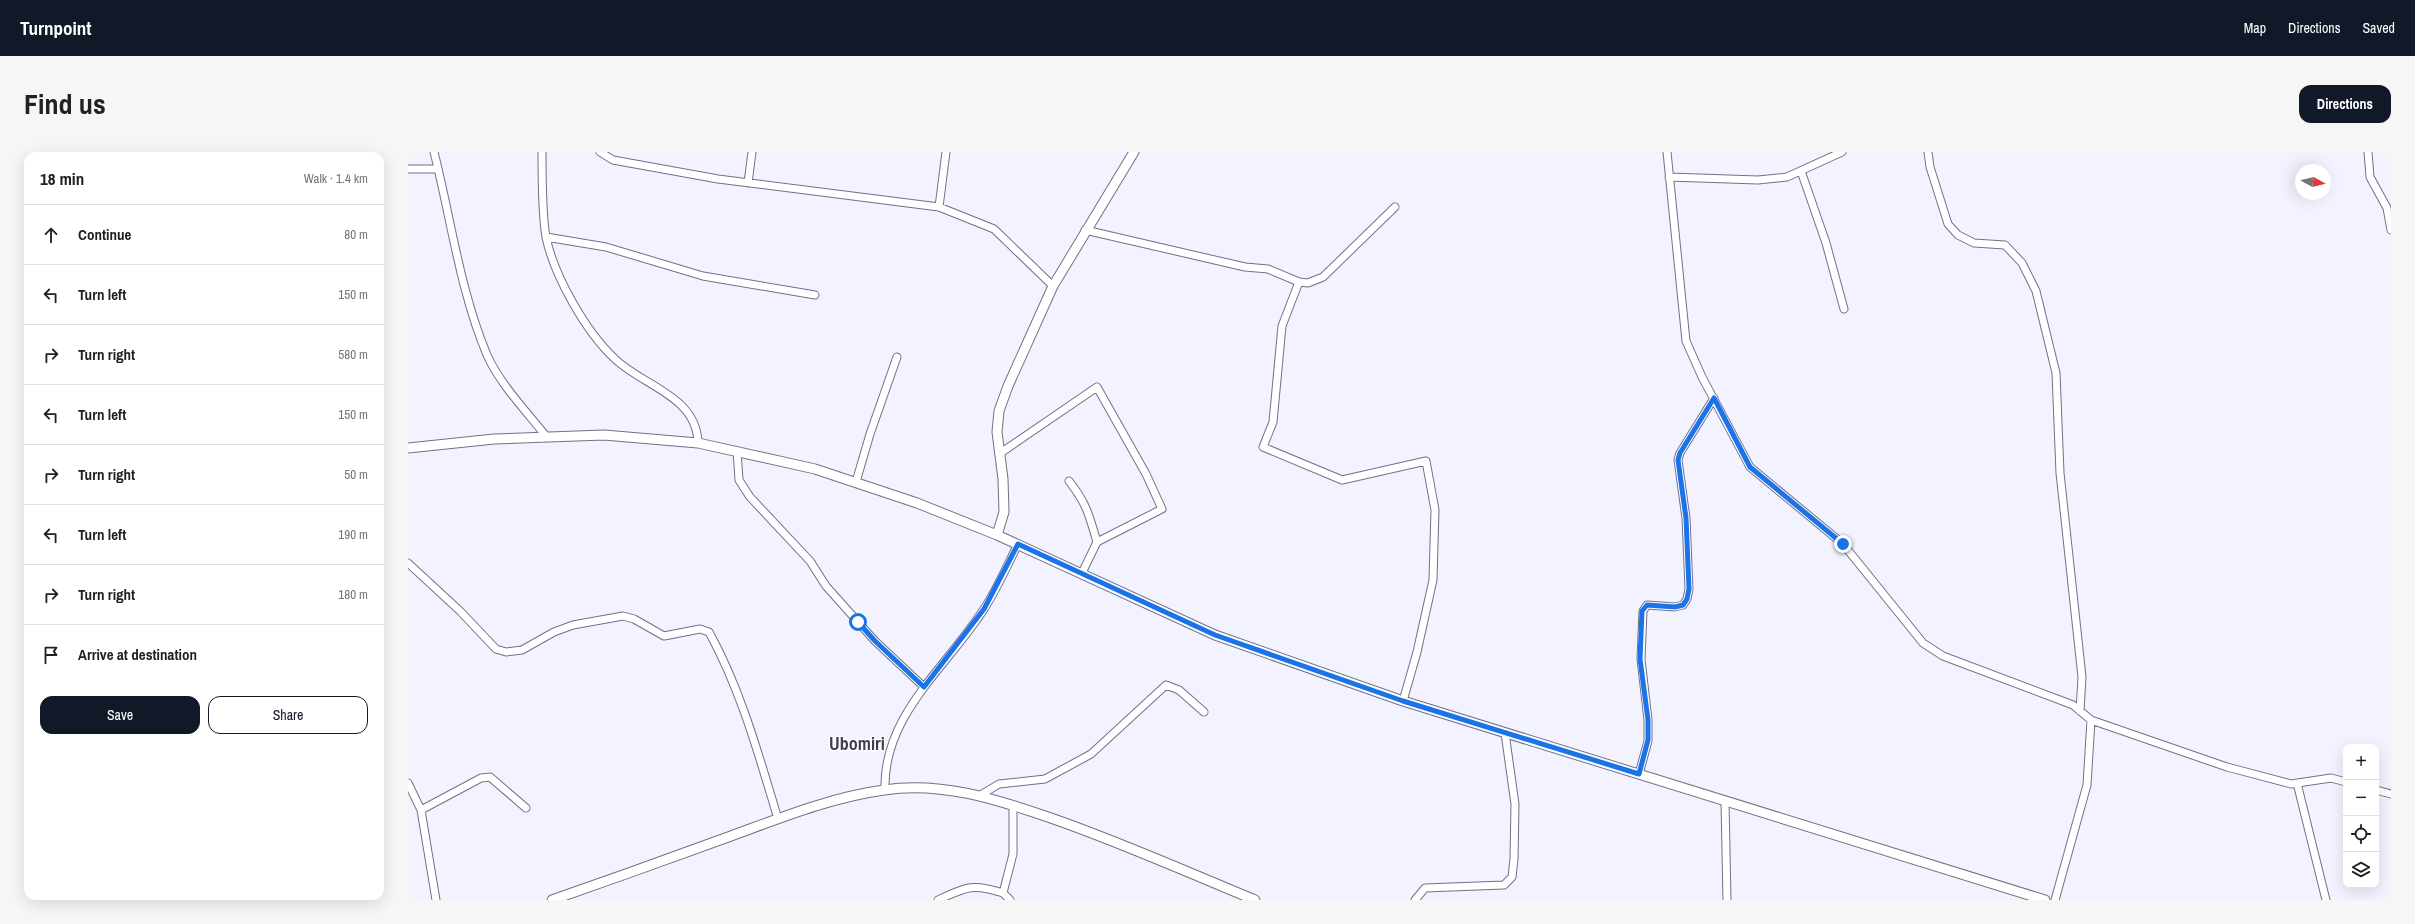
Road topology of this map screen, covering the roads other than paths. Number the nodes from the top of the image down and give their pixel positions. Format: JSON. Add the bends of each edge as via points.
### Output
{"nodes":[{"id":1,"x":434,"y":152,"type":"edge"},
{"id":2,"x":542,"y":152,"type":"edge"},
{"id":3,"x":600,"y":152,"type":"edge"},
{"id":4,"x":616,"y":152,"type":"edge"},
{"id":5,"x":752,"y":152,"type":"edge"},
{"id":6,"x":946,"y":152,"type":"edge"},
{"id":7,"x":1134,"y":152,"type":"edge"},
{"id":8,"x":1667,"y":152,"type":"edge"},
{"id":9,"x":1842,"y":152,"type":"edge"},
{"id":10,"x":1928,"y":152,"type":"edge"},
{"id":11,"x":2368,"y":152,"type":"edge"},
{"id":12,"x":613,"y":160,"type":"junction"},
{"id":13,"x":408,"y":169,"type":"edge"},
{"id":14,"x":438,"y":169,"type":"junction"},
{"id":15,"x":1801,"y":171,"type":"junction"},
{"id":16,"x":1669,"y":177,"type":"junction"},
{"id":17,"x":748,"y":183,"type":"junction"},
{"id":18,"x":939,"y":207,"type":"junction"},
{"id":19,"x":1395,"y":207,"type":"dead end"},
{"id":20,"x":1085,"y":230,"type":"junction"},
{"id":21,"x":2391,"y":230,"type":"edge"},
{"id":22,"x":546,"y":236,"type":"junction"},
{"id":23,"x":1299,"y":282,"type":"junction"},
{"id":24,"x":1053,"y":286,"type":"junction"},
{"id":25,"x":816,"y":296,"type":"dead end"},
{"id":26,"x":1844,"y":309,"type":"dead end"},
{"id":27,"x":897,"y":357,"type":"dead end"},
{"id":28,"x":1714,"y":398,"type":"junction"},
{"id":29,"x":546,"y":436,"type":"junction"},
{"id":30,"x":698,"y":443,"type":"junction"},
{"id":31,"x":408,"y":448,"type":"edge"},
{"id":32,"x":737,"y":451,"type":"junction"},
{"id":33,"x":999,"y":454,"type":"junction"},
{"id":34,"x":1069,"y":481,"type":"dead end"},
{"id":35,"x":856,"y":482,"type":"junction"},
{"id":36,"x":997,"y":535,"type":"junction"},
{"id":37,"x":1097,"y":542,"type":"junction"},
{"id":38,"x":1018,"y":544,"type":"junction"},
{"id":39,"x":408,"y":563,"type":"edge"},
{"id":40,"x":1082,"y":573,"type":"junction"},
{"id":41,"x":924,"y":687,"type":"junction"},
{"id":42,"x":1403,"y":701,"type":"junction"},
{"id":43,"x":2080,"y":711,"type":"junction"},
{"id":44,"x":1204,"y":712,"type":"dead end"},
{"id":45,"x":2091,"y":720,"type":"junction"},
{"id":46,"x":1505,"y":732,"type":"junction"},
{"id":47,"x":1639,"y":774,"type":"junction"},
{"id":48,"x":2343,"y":781,"type":"edge"},
{"id":49,"x":408,"y":783,"type":"edge"},
{"id":50,"x":2297,"y":783,"type":"junction"},
{"id":51,"x":885,"y":789,"type":"junction"},
{"id":52,"x":2379,"y":791,"type":"edge"},
{"id":53,"x":2391,"y":794,"type":"edge"},
{"id":54,"x":979,"y":796,"type":"junction"},
{"id":55,"x":1724,"y":801,"type":"junction"},
{"id":56,"x":1013,"y":805,"type":"junction"},
{"id":57,"x":526,"y":808,"type":"dead end"},
{"id":58,"x":420,"y":810,"type":"junction"},
{"id":59,"x":778,"y":819,"type":"junction"},
{"id":60,"x":1003,"y":893,"type":"junction"},
{"id":61,"x":436,"y":900,"type":"edge"},
{"id":62,"x":552,"y":900,"type":"edge"},
{"id":63,"x":938,"y":900,"type":"edge"},
{"id":64,"x":1010,"y":900,"type":"edge"},
{"id":65,"x":1255,"y":900,"type":"edge"},
{"id":66,"x":1415,"y":900,"type":"edge"},
{"id":67,"x":1727,"y":900,"type":"edge"},
{"id":68,"x":2045,"y":900,"type":"edge"},
{"id":69,"x":2055,"y":900,"type":"edge"},
{"id":70,"x":2326,"y":900,"type":"edge"}],
"edges":[{"from":1,"to":14,"type":"street"},
{"from":2,"to":22,"type":"street"},
{"from":3,"to":12,"type":"street"},
{"from":4,"to":12,"type":"street"},
{"from":5,"to":17,"type":"street"},
{"from":6,"to":18,"type":"street"},
{"from":7,"to":20,"type":"main road"},
{"from":8,"to":16,"type":"street"},
{"from":9,"to":15,"type":"street"},
{"from":10,"to":43,"type":"street","via":[[1930,167],[1948,224],[1958,235],[1974,243],[2005,245],[2022,263],[2036,291],[2056,373],[2060,473],[2082,677]]},
{"from":11,"to":21,"type":"street","via":[[2370,177],[2387,208]]},
{"from":12,"to":17,"type":"street"},
{"from":13,"to":14,"type":"street"},
{"from":14,"to":29,"type":"street","via":[[469,304],[488,356],[505,383]]},
{"from":15,"to":16,"type":"street","via":[[1786,177],[1758,180]]},
{"from":15,"to":26,"type":"street","via":[[1826,243]]},
{"from":16,"to":28,"type":"street","via":[[1686,341]]},
{"from":17,"to":18,"type":"street"},
{"from":18,"to":24,"type":"street","via":[[994,229]]},
{"from":19,"to":23,"type":"street","via":[[1323,277],[1308,283]]},
{"from":20,"to":23,"type":"street","via":[[1245,267],[1268,269]]},
{"from":20,"to":24,"type":"main road"},
{"from":22,"to":25,"type":"street","via":[[606,247],[703,276]]},
{"from":22,"to":30,"type":"street","via":[[564,287],[598,340],[616,360],[662,389],[690,415],[698,430]]},
{"from":23,"to":42,"type":"street","via":[[1282,326],[1273,422],[1263,447],[1342,480],[1426,461],[1435,510],[1433,580]]},
{"from":24,"to":33,"type":"main road","via":[[999,411]]},
{"from":27,"to":35,"type":"street"},
{"from":28,"to":43,"type":"street","via":[[1750,467],[1843,544],[1923,643],[1943,656],[2073,705]]},
{"from":28,"to":47,"type":"street","via":[[1678,460],[1686,518],[1689,589],[1687,599],[1683,605],[1647,605],[1642,611],[1640,659],[1648,740]]},
{"from":29,"to":30,"type":"main road","via":[[604,435]]},
{"from":29,"to":31,"type":"main road"},
{"from":30,"to":32,"type":"main road"},
{"from":32,"to":35,"type":"main road","via":[[815,469]]},
{"from":32,"to":41,"type":"street","via":[[739,480],[750,497],[810,561],[826,586],[875,641]]},
{"from":33,"to":36,"type":"main road","via":[[1004,512]]},
{"from":33,"to":37,"type":"street","via":[[1097,386],[1146,474],[1162,509]]},
{"from":34,"to":37,"type":"street","via":[[1083,499]]},
{"from":35,"to":36,"type":"main road","via":[[917,502]]},
{"from":36,"to":38,"type":"main road"},
{"from":37,"to":40,"type":"street"},
{"from":38,"to":40,"type":"main road"},
{"from":38,"to":41,"type":"street","via":[[984,609]]},
{"from":39,"to":59,"type":"street","via":[[496,649],[506,652],[522,650],[554,632],[573,625],[615,617],[634,619],[664,636],[700,629],[709,632],[720,653],[759,753]]},
{"from":40,"to":42,"type":"main road","via":[[1215,635]]},
{"from":41,"to":51,"type":"street","via":[[893,739],[885,772]]},
{"from":42,"to":46,"type":"main road"},
{"from":43,"to":45,"type":"street"},
{"from":44,"to":54,"type":"street","via":[[1179,690],[1166,685],[1091,754],[1045,779],[999,784]]},
{"from":45,"to":50,"type":"street","via":[[2227,767],[2291,784]]},
{"from":45,"to":69,"type":"street","via":[[2087,785]]},
{"from":46,"to":47,"type":"main road"},
{"from":46,"to":66,"type":"street","via":[[1515,804],[1512,877],[1504,885],[1425,888]]},
{"from":47,"to":55,"type":"main road"},
{"from":48,"to":50,"type":"street","via":[[2331,778]]},
{"from":49,"to":58,"type":"street"},
{"from":50,"to":70,"type":"street"},
{"from":51,"to":54,"type":"main road","via":[[939,789]]},
{"from":51,"to":59,"type":"main road"},
{"from":52,"to":53,"type":"street"},
{"from":54,"to":56,"type":"main road"},
{"from":55,"to":67,"type":"street"},
{"from":55,"to":68,"type":"main road"},
{"from":56,"to":60,"type":"street","via":[[1013,854]]},
{"from":56,"to":65,"type":"main road","via":[[1086,830]]},
{"from":57,"to":58,"type":"street","via":[[490,777],[481,778]]},
{"from":58,"to":61,"type":"street"},
{"from":59,"to":62,"type":"main road"},
{"from":60,"to":63,"type":"street","via":[[968,886]]},
{"from":60,"to":64,"type":"street"}]}
